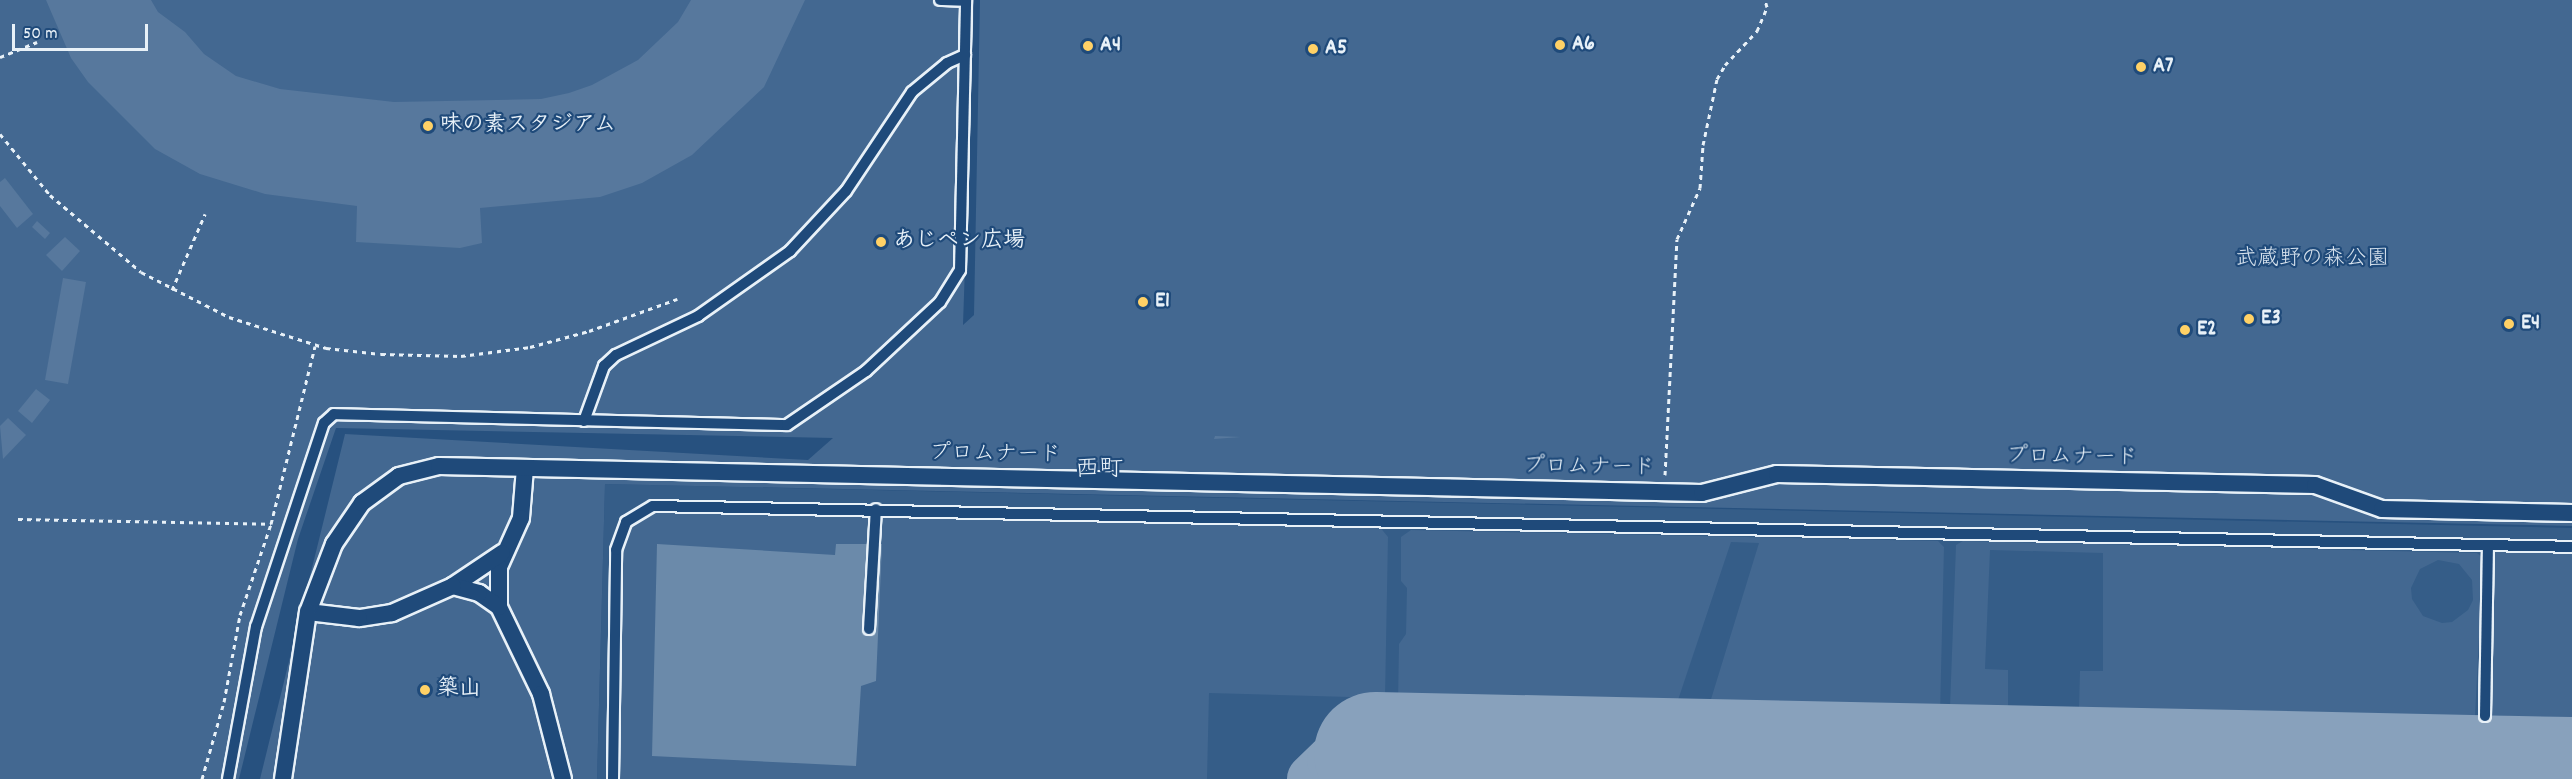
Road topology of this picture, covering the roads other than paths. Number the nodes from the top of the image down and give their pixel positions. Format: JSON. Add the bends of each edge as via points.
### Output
{"nodes":[{"id":1,"x":940,"y":0,"type":"edge"},
{"id":2,"x":966,"y":1,"type":"edge"},
{"id":3,"x":965,"y":55,"type":"junction"},
{"id":4,"x":584,"y":421,"type":"junction"},
{"id":5,"x":525,"y":468,"type":"junction"},
{"id":6,"x":876,"y":509,"type":"junction"},
{"id":7,"x":2572,"y":513,"type":"edge"},
{"id":8,"x":2488,"y":546,"type":"junction"},
{"id":9,"x":2572,"y":547,"type":"edge"},
{"id":10,"x":502,"y":553,"type":"junction"},
{"id":11,"x":453,"y":586,"type":"junction"},
{"id":12,"x":499,"y":607,"type":"junction"},
{"id":13,"x":308,"y":612,"type":"junction"},
{"id":14,"x":869,"y":629,"type":"dead end"},
{"id":15,"x":2485,"y":716,"type":"dead end"},
{"id":16,"x":228,"y":779,"type":"edge"},
{"id":17,"x":283,"y":779,"type":"edge"},
{"id":18,"x":563,"y":779,"type":"edge"},
{"id":19,"x":613,"y":779,"type":"edge"}],
"edges":[{"from":1,"to":2,"type":"lane"},
{"from":2,"to":3,"type":"lane"},
{"from":3,"to":4,"type":"lane","via":[[947,63],[912,92],[846,191],[790,251],[698,316],[616,355],[604,366]]},
{"from":3,"to":4,"type":"lane","via":[[960,270],[940,302],[866,371],[787,425]]},
{"from":4,"to":16,"type":"lane","via":[[334,414],[324,423],[256,627]]},
{"from":5,"to":7,"type":"street","name":"プロムナード","via":[[1664,492],[1708,492],[1777,474],[2303,485],[2319,486],[2382,509]]},
{"from":5,"to":10,"type":"street","via":[[521,518]]},
{"from":5,"to":13,"type":"street","name":"プロムナード","via":[[439,466],[387,483],[362,503],[334,544]]},
{"from":6,"to":8,"type":"lane"},
{"from":6,"to":14,"type":"lane"},
{"from":6,"to":19,"type":"lane","via":[[662,506],[644,508],[632,516],[622,528],[616,550]]},
{"from":8,"to":9,"type":"lane"},
{"from":8,"to":15,"type":"lane"},
{"from":10,"to":11,"type":"street"},
{"from":10,"to":12,"type":"street","via":[[497,580]]},
{"from":11,"to":12,"type":"street","via":[[479,593]]},
{"from":11,"to":13,"type":"street","via":[[392,613],[359,618]]},
{"from":12,"to":18,"type":"street","via":[[541,694]]},
{"from":13,"to":17,"type":"street","name":"プロムナード"}]}
